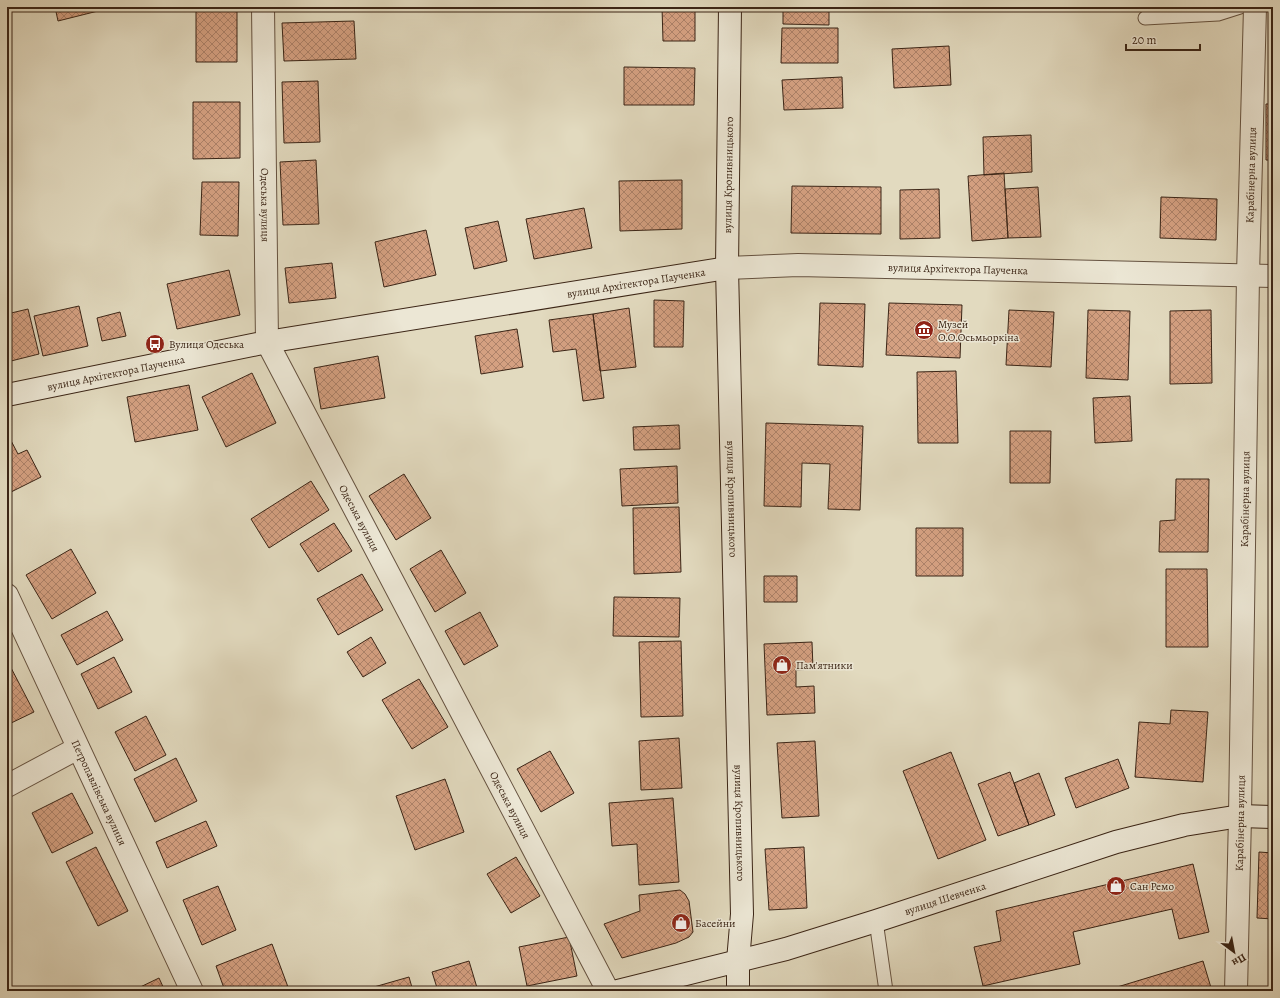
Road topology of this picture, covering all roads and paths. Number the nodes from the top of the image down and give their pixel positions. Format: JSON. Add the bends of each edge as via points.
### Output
{"nodes":[{"id":1,"x":263,"y":7,"type":"edge"},
{"id":2,"x":730,"y":7,"type":"edge"},
{"id":3,"x":1240,"y":7,"type":"edge"},
{"id":4,"x":1255,"y":7,"type":"edge"},
{"id":5,"x":1145,"y":18,"type":"dead end"},
{"id":6,"x":727,"y":268,"type":"junction"},
{"id":7,"x":1248,"y":275,"type":"junction"},
{"id":8,"x":1273,"y":276,"type":"edge"},
{"id":9,"x":268,"y":342,"type":"junction"},
{"id":10,"x":7,"y":395,"type":"edge"},
{"id":11,"x":7,"y":594,"type":"edge"},
{"id":12,"x":78,"y":748,"type":"junction"},
{"id":13,"x":7,"y":786,"type":"edge"},
{"id":14,"x":1240,"y":816,"type":"junction"},
{"id":15,"x":1273,"y":817,"type":"edge"},
{"id":16,"x":876,"y":921,"type":"junction"},
{"id":17,"x":738,"y":961,"type":"junction"},
{"id":18,"x":192,"y":991,"type":"edge"},
{"id":19,"x":608,"y":991,"type":"edge"},
{"id":20,"x":618,"y":991,"type":"edge"},
{"id":21,"x":738,"y":991,"type":"edge"},
{"id":22,"x":886,"y":991,"type":"edge"},
{"id":23,"x":1236,"y":991,"type":"edge"}],
"edges":[{"from":1,"to":9,"type":"street","name":"Одеська вулиця"},
{"from":2,"to":6,"type":"street","name":"вулиця Кропивницького"},
{"from":3,"to":5,"type":"lane","via":[[1218,14]]},
{"from":4,"to":7,"type":"street","name":"Карабінерна вулиця"},
{"from":6,"to":7,"type":"street","name":"вулиця Архітектора Паученка","via":[[798,265]]},
{"from":6,"to":9,"type":"street","name":"вулиця Архітектора Паученка"},
{"from":6,"to":17,"type":"street","name":"вулиця Кропивницького","via":[[742,914]]},
{"from":7,"to":8,"type":"street","name":"вулиця Архітектора Паученка"},
{"from":7,"to":14,"type":"street","name":"Карабінерна вулиця"},
{"from":9,"to":10,"type":"street","name":"вулиця Архітектора Паученка"},
{"from":9,"to":19,"type":"street","name":"Одеська вулиця"},
{"from":11,"to":12,"type":"street","name":"Петропавлівська вулиця"},
{"from":12,"to":13,"type":"street"},
{"from":12,"to":18,"type":"street","name":"Петропавлівська вулиця"},
{"from":14,"to":15,"type":"street","name":"вулиця Шевченка"},
{"from":14,"to":16,"type":"street","name":"вулиця Шевченка","via":[[1184,825],[1116,842]]},
{"from":14,"to":23,"type":"street","name":"Карабінерна вулиця"},
{"from":16,"to":17,"type":"street","name":"вулиця Шевченка"},
{"from":16,"to":22,"type":"lane"},
{"from":17,"to":20,"type":"street","name":"вулиця Шевченка"},
{"from":17,"to":21,"type":"street","name":"вулиця Кропивницького"}]}
